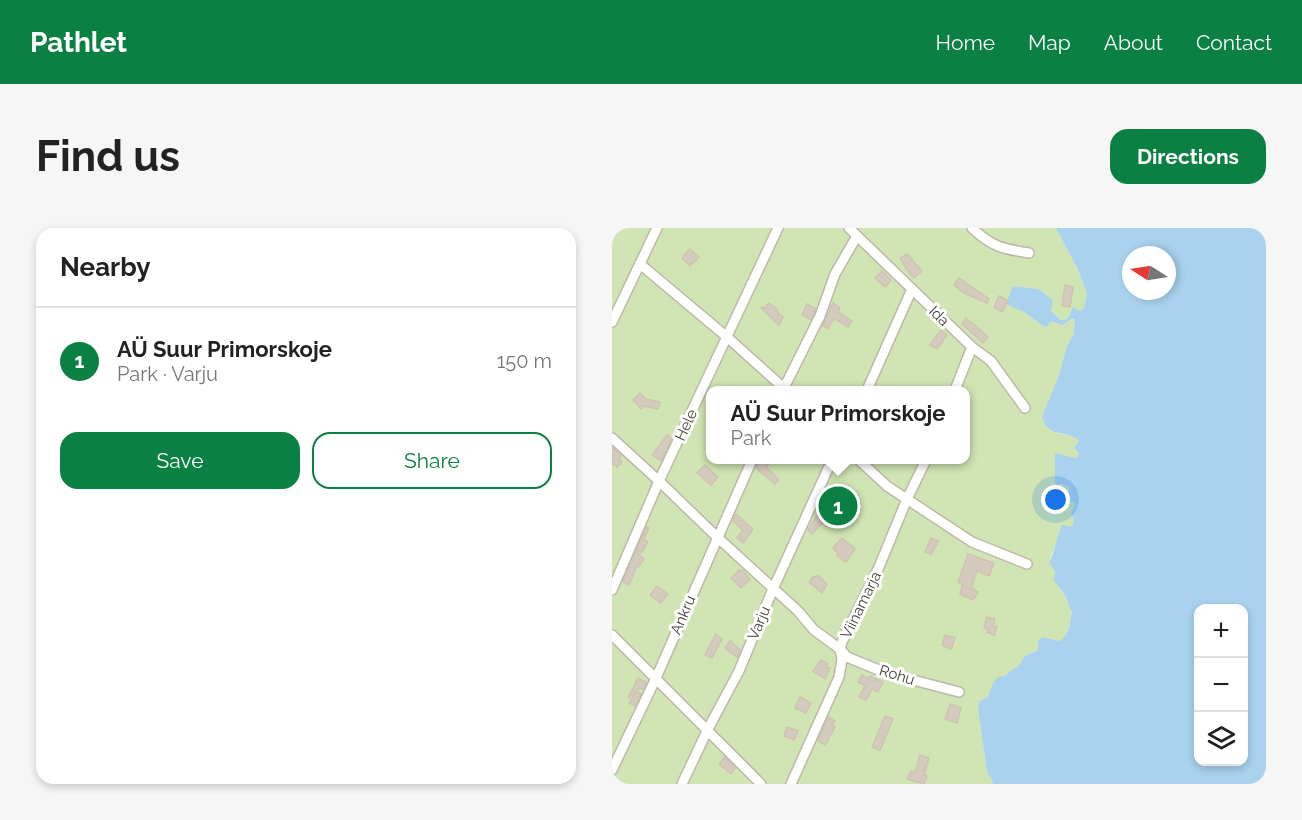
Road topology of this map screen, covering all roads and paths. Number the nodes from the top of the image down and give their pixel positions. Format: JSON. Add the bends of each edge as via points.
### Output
{"nodes":[{"id":1,"x":657,"y":228,"type":"edge"},
{"id":2,"x":778,"y":228,"type":"edge"},
{"id":3,"x":849,"y":228,"type":"edge"},
{"id":4,"x":972,"y":228,"type":"edge"},
{"id":5,"x":857,"y":236,"type":"junction"},
{"id":6,"x":1029,"y":253,"type":"dead end"},
{"id":7,"x":640,"y":264,"type":"junction"},
{"id":8,"x":912,"y":290,"type":"junction"},
{"id":9,"x":612,"y":322,"type":"edge"},
{"id":10,"x":727,"y":338,"type":"junction"},
{"id":11,"x":972,"y":347,"type":"junction"},
{"id":12,"x":780,"y":386,"type":"edge"},
{"id":13,"x":786,"y":386,"type":"edge"},
{"id":14,"x":869,"y":386,"type":"edge"},
{"id":15,"x":957,"y":386,"type":"edge"},
{"id":16,"x":1024,"y":408,"type":"dead end"},
{"id":17,"x":612,"y":438,"type":"edge"},
{"id":18,"x":750,"y":464,"type":"edge"},
{"id":19,"x":830,"y":464,"type":"edge"},
{"id":20,"x":864,"y":464,"type":"edge"},
{"id":21,"x":924,"y":464,"type":"edge"},
{"id":22,"x":659,"y":481,"type":"junction"},
{"id":23,"x":907,"y":499,"type":"junction"},
{"id":24,"x":717,"y":537,"type":"junction"},
{"id":25,"x":1027,"y":564,"type":"dead end"},
{"id":26,"x":773,"y":589,"type":"junction"},
{"id":27,"x":612,"y":590,"type":"edge"},
{"id":28,"x":612,"y":635,"type":"edge"},
{"id":29,"x":840,"y":649,"type":"junction"},
{"id":30,"x":656,"y":678,"type":"junction"},
{"id":31,"x":959,"y":692,"type":"dead end"},
{"id":32,"x":708,"y":729,"type":"junction"},
{"id":33,"x":612,"y":770,"type":"edge"},
{"id":34,"x":682,"y":784,"type":"edge"},
{"id":35,"x":761,"y":784,"type":"edge"},
{"id":36,"x":791,"y":784,"type":"edge"}],
"edges":[{"from":1,"to":7,"type":"street"},
{"from":2,"to":10,"type":"street","name":"Hele"},
{"from":3,"to":5,"type":"street","name":"Ida"},
{"from":4,"to":6,"type":"street","via":[[985,241]]},
{"from":5,"to":8,"type":"street","name":"Ida"},
{"from":5,"to":13,"type":"street","via":[[835,274],[820,316]]},
{"from":7,"to":9,"type":"street"},
{"from":7,"to":10,"type":"street"},
{"from":8,"to":11,"type":"street","name":"Ida"},
{"from":8,"to":14,"type":"street"},
{"from":10,"to":12,"type":"street"},
{"from":10,"to":22,"type":"street","name":"Hele"},
{"from":11,"to":15,"type":"street"},
{"from":11,"to":16,"type":"street","name":"Ida","via":[[991,361]]},
{"from":17,"to":22,"type":"street","name":"Rohu"},
{"from":18,"to":24,"type":"street","name":"Ankru"},
{"from":19,"to":26,"type":"street","name":"Varju"},
{"from":20,"to":23,"type":"street"},
{"from":21,"to":23,"type":"street","name":"Viinamarja"},
{"from":22,"to":24,"type":"street","name":"Rohu"},
{"from":22,"to":27,"type":"street","name":"Hele"},
{"from":23,"to":25,"type":"street","via":[[972,542]]},
{"from":23,"to":29,"type":"street","name":"Viinamarja"},
{"from":24,"to":26,"type":"street","name":"Rohu"},
{"from":24,"to":30,"type":"street","name":"Ankru"},
{"from":26,"to":29,"type":"street","name":"Rohu","via":[[814,630]]},
{"from":26,"to":32,"type":"street","name":"Varju","via":[[739,671]]},
{"from":28,"to":30,"type":"street"},
{"from":29,"to":31,"type":"street","name":"Rohu","via":[[847,657],[886,673]]},
{"from":29,"to":36,"type":"street","name":"Viinamarja","via":[[838,676]]},
{"from":30,"to":32,"type":"street"},
{"from":30,"to":33,"type":"street","name":"Ankru"},
{"from":32,"to":34,"type":"street","name":"Varju"},
{"from":32,"to":35,"type":"street"}]}
